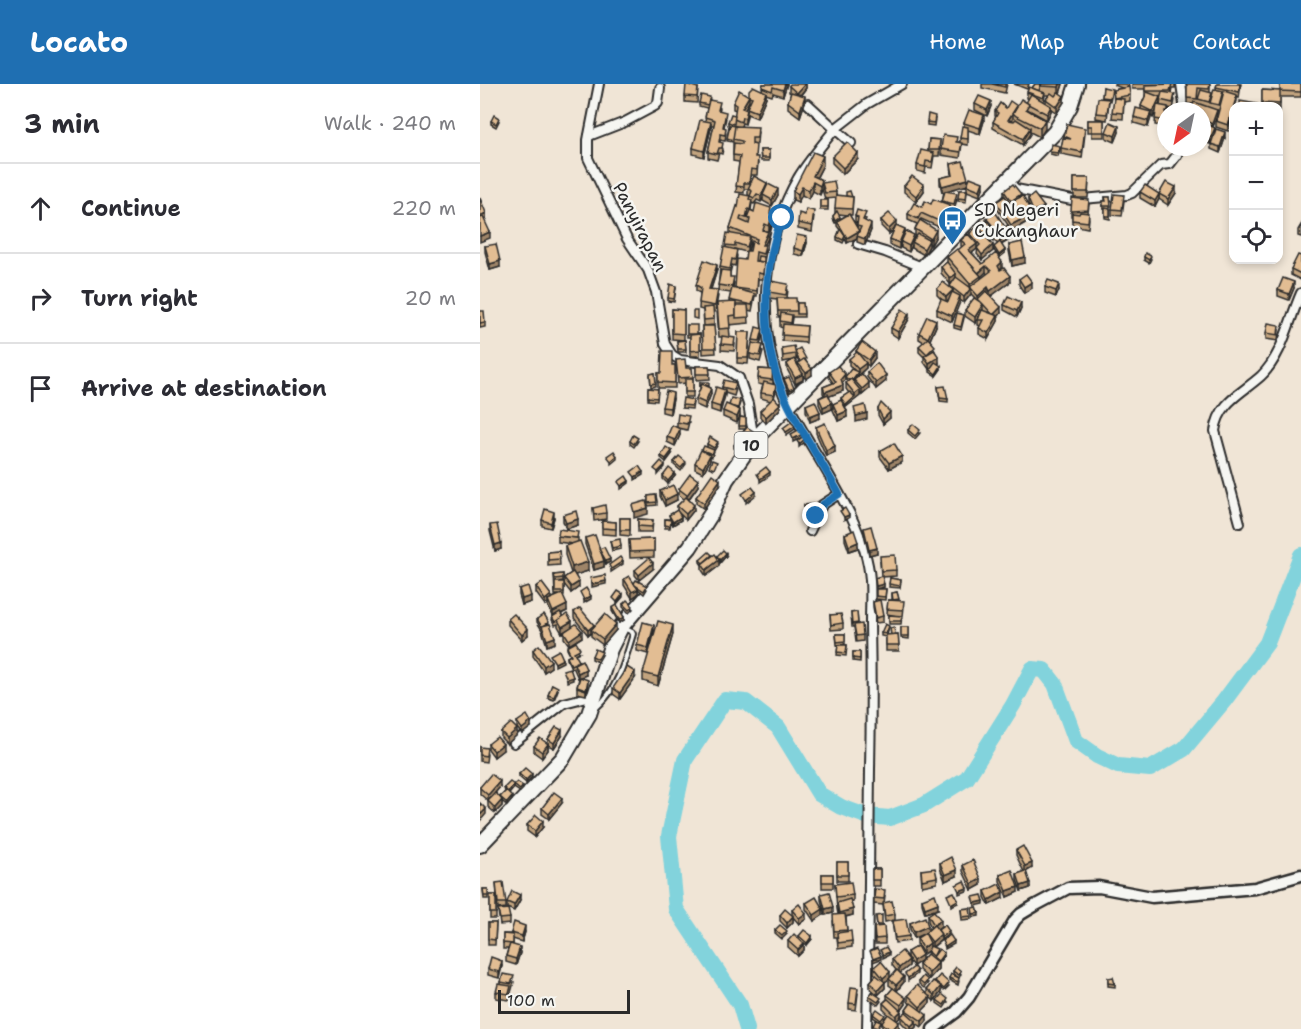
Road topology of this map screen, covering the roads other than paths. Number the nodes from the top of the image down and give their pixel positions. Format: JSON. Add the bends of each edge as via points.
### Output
{"nodes":[{"id":1,"x":599,"y":84,"type":"edge"},
{"id":2,"x":902,"y":84,"type":"edge"},
{"id":3,"x":1077,"y":84,"type":"edge"},
{"id":4,"x":1181,"y":84,"type":"edge"},
{"id":5,"x":660,"y":88,"type":"dead end"},
{"id":6,"x":1184,"y":102,"type":"edge"},
{"id":7,"x":808,"y":104,"type":"dead end"},
{"id":8,"x":835,"y":129,"type":"junction"},
{"id":9,"x":588,"y":136,"type":"junction"},
{"id":10,"x":851,"y":143,"type":"edge"},
{"id":11,"x":1176,"y":156,"type":"edge"},
{"id":12,"x":1007,"y":180,"type":"junction"},
{"id":13,"x":858,"y":244,"type":"dead end"},
{"id":14,"x":922,"y":267,"type":"junction"},
{"id":15,"x":1301,"y":293,"type":"edge"},
{"id":16,"x":789,"y":406,"type":"junction"},
{"id":17,"x":754,"y":440,"type":"junction"},
{"id":18,"x":839,"y":494,"type":"junction"},
{"id":19,"x":1240,"y":523,"type":"dead end"},
{"id":20,"x":810,"y":531,"type":"dead end"},
{"id":21,"x":621,"y":627,"type":"junction"},
{"id":22,"x":597,"y":695,"type":"junction"},
{"id":23,"x":589,"y":714,"type":"junction"},
{"id":24,"x":514,"y":743,"type":"dead end"},
{"id":25,"x":480,"y":845,"type":"edge"},
{"id":26,"x":1301,"y":875,"type":"edge"},
{"id":27,"x":867,"y":1029,"type":"edge"},
{"id":28,"x":933,"y":1029,"type":"edge"}],
"edges":[{"from":1,"to":9,"type":"street","name":"Panyirapan"},
{"from":2,"to":8,"type":"street"},
{"from":3,"to":12,"type":"highway","number":"10","via":[[1055,132]]},
{"from":4,"to":6,"type":"street"},
{"from":5,"to":9,"type":"street","via":[[655,106]]},
{"from":7,"to":8,"type":"street"},
{"from":8,"to":10,"type":"street"},
{"from":8,"to":16,"type":"street","via":[[797,180],[769,262],[768,337]]},
{"from":9,"to":17,"type":"street","name":"Panyirapan","via":[[590,163],[627,239],[648,270],[668,350],[680,360],[720,365],[739,378]]},
{"from":11,"to":12,"type":"street","via":[[1130,194],[1072,200],[1017,189]]},
{"from":12,"to":14,"type":"highway","number":"10"},
{"from":13,"to":14,"type":"street"},
{"from":14,"to":16,"type":"highway","number":"10"},
{"from":15,"to":19,"type":"street","via":[[1276,357],[1216,418],[1215,431]]},
{"from":16,"to":17,"type":"highway","number":"10"},
{"from":16,"to":18,"type":"street"},
{"from":17,"to":21,"type":"highway","number":"10","via":[[726,480],[690,547]]},
{"from":18,"to":20,"type":"street","via":[[822,505]]},
{"from":18,"to":27,"type":"street","via":[[869,572],[872,683]]},
{"from":21,"to":22,"type":"highway","number":"10","via":[[610,649]]},
{"from":21,"to":23,"type":"lane","via":[[633,634],[620,672],[611,691]]},
{"from":22,"to":23,"type":"highway","number":"10"},
{"from":22,"to":24,"type":"street","via":[[564,703]]},
{"from":23,"to":25,"type":"highway","number":"10","via":[[557,765]]},
{"from":26,"to":28,"type":"street","via":[[1255,888],[1152,897],[1099,887],[1068,888],[1015,920],[969,997]]}]}
